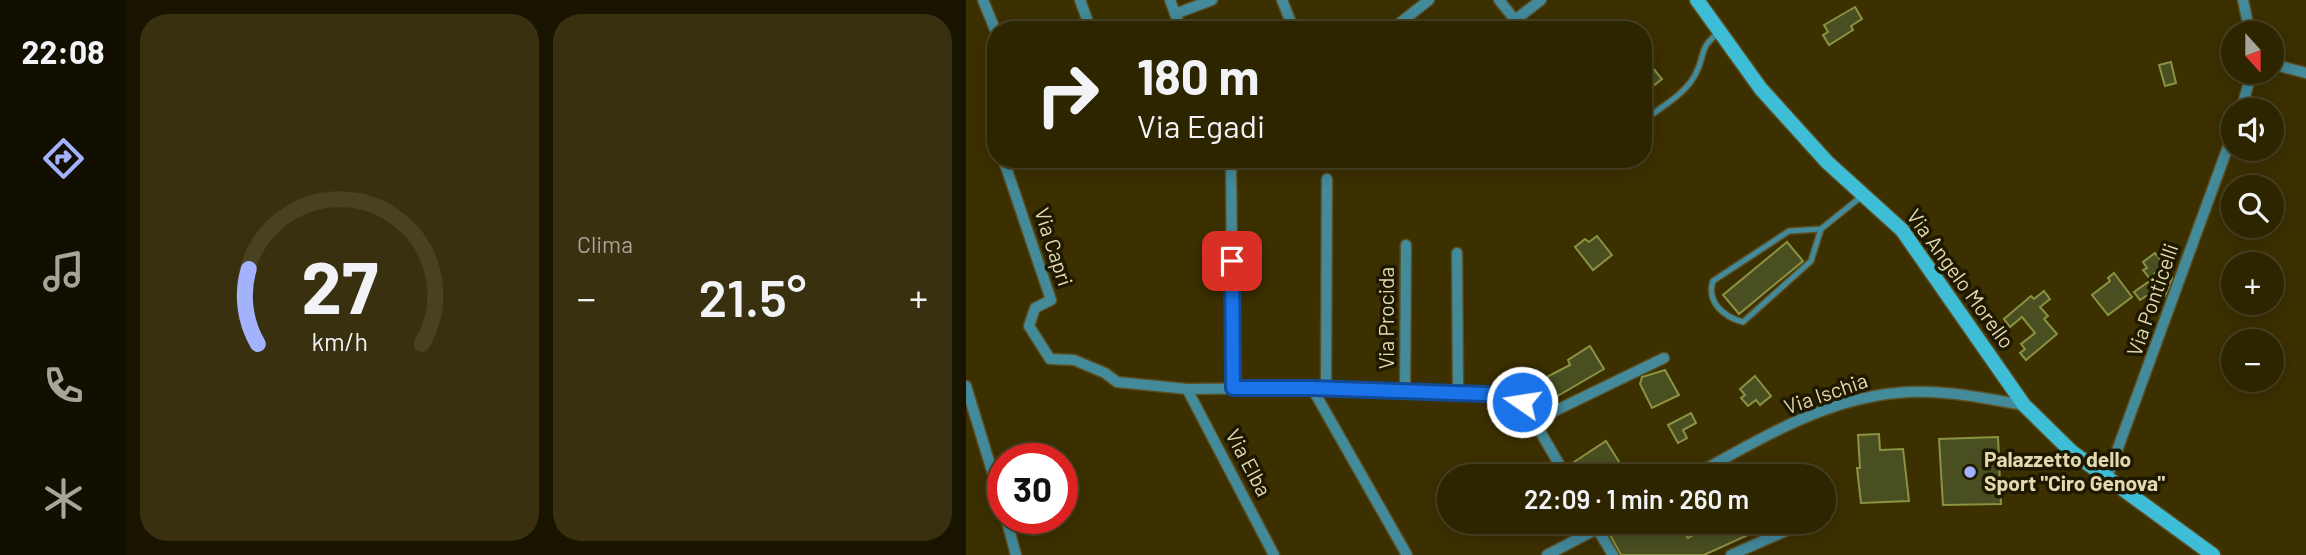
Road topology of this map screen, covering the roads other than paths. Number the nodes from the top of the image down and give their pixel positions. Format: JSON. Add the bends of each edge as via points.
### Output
{"nodes":[{"id":1,"x":983,"y":0,"type":"edge"},
{"id":2,"x":1080,"y":0,"type":"edge"},
{"id":3,"x":1170,"y":0,"type":"edge"},
{"id":4,"x":1212,"y":0,"type":"edge"},
{"id":5,"x":1282,"y":0,"type":"edge"},
{"id":6,"x":1429,"y":0,"type":"edge"},
{"id":7,"x":1499,"y":0,"type":"edge"},
{"id":8,"x":1541,"y":0,"type":"edge"},
{"id":9,"x":1697,"y":0,"type":"edge"},
{"id":10,"x":2243,"y":0,"type":"edge"},
{"id":11,"x":1175,"y":14,"type":"junction"},
{"id":12,"x":1515,"y":20,"type":"joint"},
{"id":13,"x":992,"y":21,"type":"edge"},
{"id":14,"x":1088,"y":21,"type":"edge"},
{"id":15,"x":1178,"y":21,"type":"edge"},
{"id":16,"x":1290,"y":21,"type":"edge"},
{"id":17,"x":1402,"y":21,"type":"edge"},
{"id":18,"x":2247,"y":21,"type":"edge"},
{"id":19,"x":1720,"y":31,"type":"junction"},
{"id":20,"x":2284,"y":67,"type":"edge"},
{"id":21,"x":2306,"y":73,"type":"edge"},
{"id":22,"x":1652,"y":114,"type":"edge"},
{"id":23,"x":2223,"y":161,"type":"edge"},
{"id":24,"x":1006,"y":168,"type":"edge"},
{"id":25,"x":1231,"y":168,"type":"edge"},
{"id":26,"x":1326,"y":179,"type":"dead end"},
{"id":27,"x":1864,"y":193,"type":"junction"},
{"id":28,"x":1821,"y":229,"type":"junction"},
{"id":29,"x":1406,"y":245,"type":"dead end"},
{"id":30,"x":1457,"y":253,"type":"dead end"},
{"id":31,"x":1664,"y":358,"type":"dead end"},
{"id":32,"x":966,"y":386,"type":"edge"},
{"id":33,"x":1233,"y":388,"type":"junction"},
{"id":34,"x":1312,"y":388,"type":"junction"},
{"id":35,"x":1326,"y":388,"type":"junction"},
{"id":36,"x":1187,"y":389,"type":"junction"},
{"id":37,"x":1405,"y":391,"type":"junction"},
{"id":38,"x":1458,"y":393,"type":"junction"},
{"id":39,"x":2024,"y":405,"type":"junction"},
{"id":40,"x":1534,"y":421,"type":"junction"},
{"id":41,"x":987,"y":455,"type":"edge"},
{"id":42,"x":1559,"y":464,"type":"edge"},
{"id":43,"x":1716,"y":464,"type":"edge"},
{"id":44,"x":2107,"y":478,"type":"junction"},
{"id":45,"x":1010,"y":534,"type":"edge"},
{"id":46,"x":1581,"y":534,"type":"edge"},
{"id":47,"x":1600,"y":534,"type":"edge"},
{"id":48,"x":1779,"y":534,"type":"edge"},
{"id":49,"x":1016,"y":555,"type":"edge"},
{"id":50,"x":1275,"y":555,"type":"edge"},
{"id":51,"x":1407,"y":555,"type":"edge"},
{"id":52,"x":1547,"y":555,"type":"edge"},
{"id":53,"x":1613,"y":555,"type":"edge"},
{"id":54,"x":1731,"y":555,"type":"edge"},
{"id":55,"x":2213,"y":555,"type":"edge"}],
"edges":[{"from":1,"to":13,"type":"street"},
{"from":2,"to":14,"type":"street"},
{"from":3,"to":11,"type":"street"},
{"from":4,"to":11,"type":"street"},
{"from":5,"to":16,"type":"street"},
{"from":6,"to":17,"type":"street"},
{"from":7,"to":12,"type":"street"},
{"from":8,"to":12,"type":"street"},
{"from":9,"to":19,"type":"street","name":"Via Angelo Morello"},
{"from":10,"to":18,"type":"street"},
{"from":11,"to":15,"type":"street"},
{"from":19,"to":22,"type":"lane","via":[[1703,45],[1697,71],[1684,90]]},
{"from":19,"to":27,"type":"street","name":"Via Angelo Morello","via":[[1768,97],[1827,162]]},
{"from":20,"to":21,"type":"street"},
{"from":23,"to":44,"type":"street","name":"Via Ponticelli"},
{"from":24,"to":36,"type":"street","name":"Via Capri","via":[[1051,300],[1035,308],[1028,326],[1050,359],[1074,360],[1117,382]]},
{"from":25,"to":33,"type":"street"},
{"from":26,"to":35,"type":"street"},
{"from":27,"to":28,"type":"lane"},
{"from":27,"to":39,"type":"street","name":"Via Angelo Morello","via":[[1902,230]]},
{"from":28,"to":28,"type":"lane","via":[[1811,261],[1743,322],[1722,312],[1713,301],[1713,281],[1789,231]]},
{"from":29,"to":37,"type":"street","name":"Via Procida"},
{"from":30,"to":38,"type":"street"},
{"from":31,"to":40,"type":"street"},
{"from":32,"to":41,"type":"street"},
{"from":33,"to":34,"type":"street"},
{"from":33,"to":36,"type":"street"},
{"from":34,"to":35,"type":"street"},
{"from":34,"to":51,"type":"street"},
{"from":35,"to":37,"type":"street"},
{"from":36,"to":50,"type":"street","name":"Via Elba"},
{"from":37,"to":38,"type":"street"},
{"from":38,"to":40,"type":"street","via":[[1514,395]]},
{"from":39,"to":43,"type":"street","name":"Via Ischia","via":[[1944,393],[1897,392],[1807,416]]},
{"from":39,"to":44,"type":"street","name":"Via Angelo Morello","via":[[2072,452]]},
{"from":40,"to":42,"type":"street"},
{"from":44,"to":55,"type":"street","name":"Via Angelo Morello"},
{"from":45,"to":49,"type":"street"},
{"from":46,"to":52,"type":"street"},
{"from":47,"to":53,"type":"street"},
{"from":48,"to":54,"type":"street"}]}
